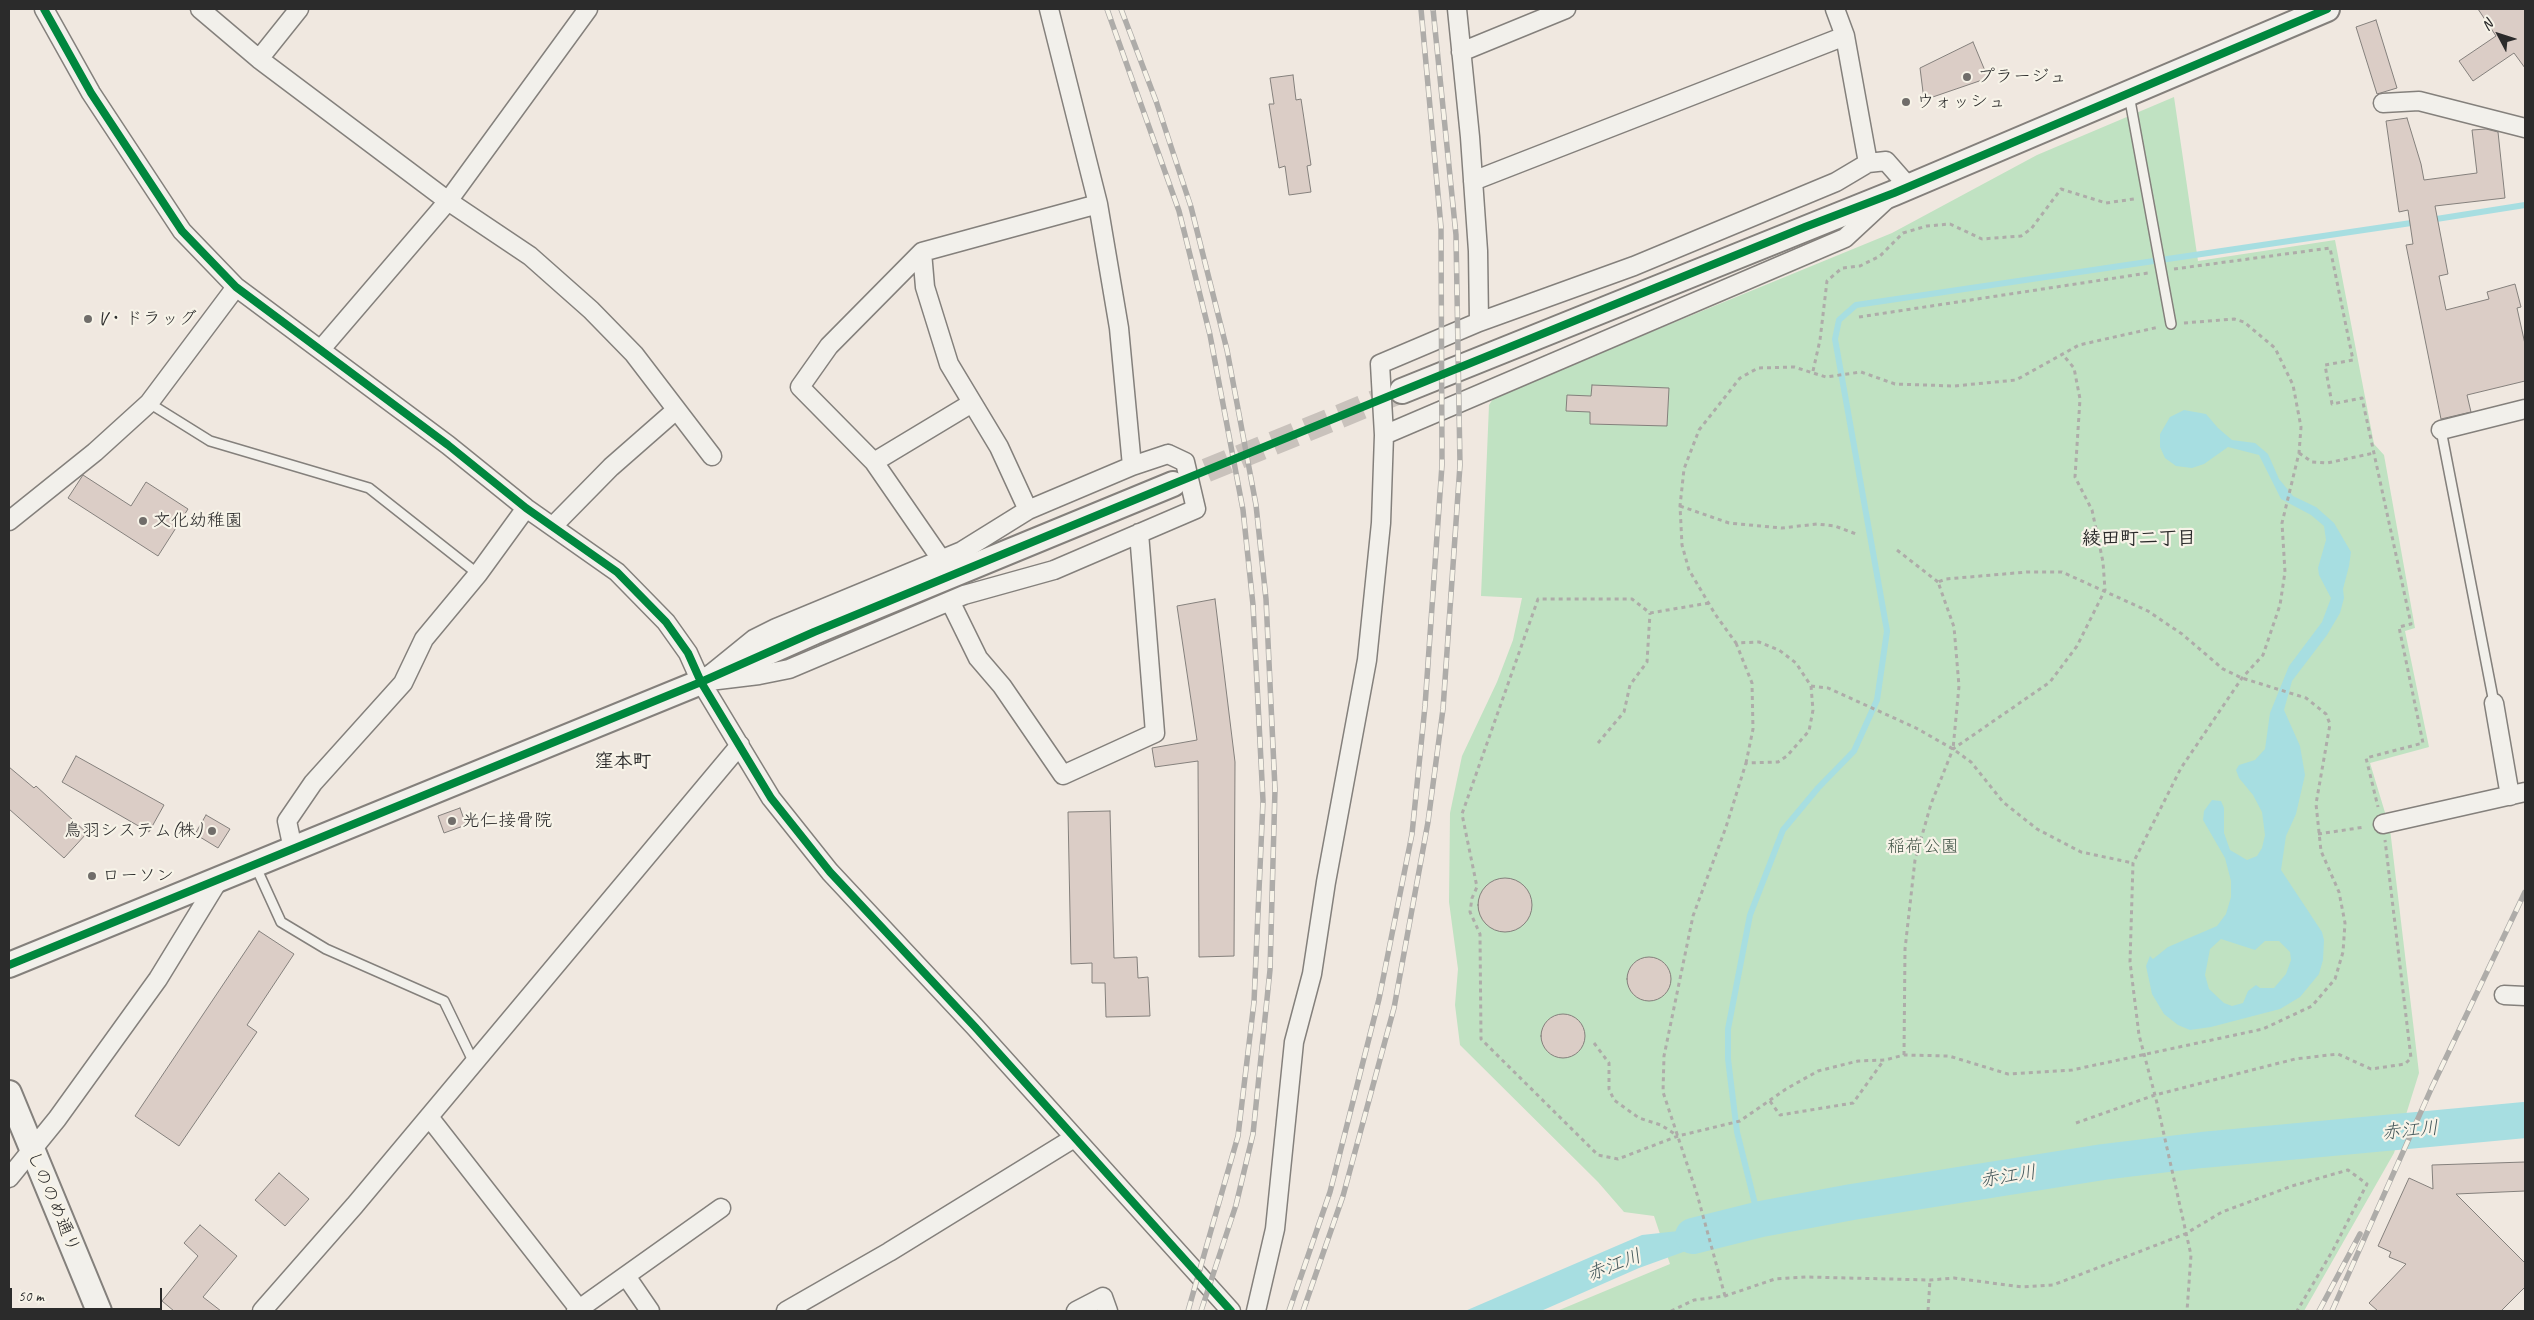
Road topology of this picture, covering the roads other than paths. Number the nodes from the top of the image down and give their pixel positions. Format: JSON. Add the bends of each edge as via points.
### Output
{"nodes":[{"id":1,"x":44,"y":9,"type":"edge"},
{"id":2,"x":200,"y":9,"type":"edge"},
{"id":3,"x":299,"y":9,"type":"edge"},
{"id":4,"x":588,"y":9,"type":"edge"},
{"id":5,"x":1049,"y":9,"type":"edge"},
{"id":6,"x":1457,"y":9,"type":"edge"},
{"id":7,"x":1566,"y":9,"type":"edge"},
{"id":8,"x":1834,"y":9,"type":"edge"},
{"id":9,"x":2327,"y":9,"type":"edge"},
{"id":10,"x":1844,"y":36,"type":"junction"},
{"id":11,"x":1461,"y":52,"type":"junction"},
{"id":12,"x":259,"y":59,"type":"junction"},
{"id":13,"x":2128,"y":92,"type":"junction"},
{"id":14,"x":2383,"y":103,"type":"dead end"},
{"id":15,"x":2525,"y":128,"type":"edge"},
{"id":16,"x":1868,"y":163,"type":"junction"},
{"id":17,"x":1473,"y":182,"type":"junction"},
{"id":18,"x":1901,"y":189,"type":"junction"},
{"id":19,"x":448,"y":201,"type":"junction"},
{"id":20,"x":1098,"y":204,"type":"junction"},
{"id":21,"x":922,"y":252,"type":"junction"},
{"id":22,"x":236,"y":287,"type":"junction"},
{"id":23,"x":1479,"y":322,"type":"junction"},
{"id":24,"x":2171,"y":324,"type":"road end"},
{"id":25,"x":322,"y":348,"type":"junction"},
{"id":26,"x":1402,"y":391,"type":"tunnel mouth"},
{"id":27,"x":149,"y":403,"type":"junction"},
{"id":28,"x":972,"y":403,"type":"junction"},
{"id":29,"x":2525,"y":409,"type":"edge"},
{"id":30,"x":676,"y":410,"type":"junction"},
{"id":31,"x":2441,"y":430,"type":"joint"},
{"id":32,"x":1384,"y":435,"type":"junction"},
{"id":33,"x":712,"y":456,"type":"dead end"},
{"id":34,"x":874,"y":462,"type":"junction"},
{"id":35,"x":1132,"y":466,"type":"junction"},
{"id":36,"x":1173,"y":484,"type":"tunnel mouth"},
{"id":37,"x":526,"y":508,"type":"junction"},
{"id":38,"x":1028,"y":510,"type":"junction"},
{"id":39,"x":9,"y":521,"type":"edge"},
{"id":40,"x":553,"y":526,"type":"junction"},
{"id":41,"x":1139,"y":533,"type":"junction"},
{"id":42,"x":941,"y":559,"type":"junction"},
{"id":43,"x":478,"y":574,"type":"junction"},
{"id":44,"x":950,"y":601,"type":"junction"},
{"id":45,"x":701,"y":682,"type":"junction"},
{"id":46,"x":2494,"y":703,"type":"joint"},
{"id":47,"x":740,"y":745,"type":"junction"},
{"id":48,"x":2517,"y":794,"type":"edge"},
{"id":49,"x":2382,"y":824,"type":"road end"},
{"id":50,"x":293,"y":849,"type":"junction"},
{"id":51,"x":255,"y":865,"type":"junction"},
{"id":52,"x":218,"y":881,"type":"junction"},
{"id":53,"x":9,"y":966,"type":"edge"},
{"id":54,"x":2504,"y":996,"type":"dead end"},
{"id":55,"x":2525,"y":996,"type":"edge"},
{"id":56,"x":474,"y":1063,"type":"junction"},
{"id":57,"x":9,"y":1093,"type":"edge"},
{"id":58,"x":429,"y":1116,"type":"junction"},
{"id":59,"x":1074,"y":1138,"type":"junction"},
{"id":60,"x":31,"y":1151,"type":"junction"},
{"id":61,"x":9,"y":1178,"type":"edge"},
{"id":62,"x":721,"y":1208,"type":"dead end"},
{"id":63,"x":626,"y":1276,"type":"junction"},
{"id":64,"x":578,"y":1310,"type":"edge"},
{"id":65,"x":99,"y":1311,"type":"edge"},
{"id":66,"x":262,"y":1311,"type":"edge"},
{"id":67,"x":650,"y":1311,"type":"edge"},
{"id":68,"x":786,"y":1311,"type":"edge"},
{"id":69,"x":1076,"y":1311,"type":"edge"},
{"id":70,"x":1108,"y":1311,"type":"edge"},
{"id":71,"x":1231,"y":1311,"type":"edge"},
{"id":72,"x":1256,"y":1311,"type":"edge"}],
"edges":[{"from":1,"to":22,"type":"street","via":[[92,93],[182,232]]},
{"from":2,"to":12,"type":"street"},
{"from":3,"to":12,"type":"street"},
{"from":4,"to":19,"type":"street"},
{"from":5,"to":20,"type":"street"},
{"from":6,"to":11,"type":"street"},
{"from":7,"to":11,"type":"street"},
{"from":8,"to":10,"type":"street"},
{"from":9,"to":13,"type":"street"},
{"from":10,"to":16,"type":"street"},
{"from":10,"to":17,"type":"street"},
{"from":11,"to":17,"type":"street"},
{"from":12,"to":19,"type":"street"},
{"from":13,"to":18,"type":"street"},
{"from":13,"to":24,"type":"lane"},
{"from":14,"to":15,"type":"street","via":[[2419,101]]},
{"from":16,"to":18,"type":"street","via":[[1886,161]]},
{"from":16,"to":23,"type":"street","via":[[1836,182],[1634,266]]},
{"from":17,"to":23,"type":"street"},
{"from":18,"to":26,"type":"street"},
{"from":18,"to":32,"type":"street","via":[[1845,238]]},
{"from":19,"to":25,"type":"street"},
{"from":19,"to":30,"type":"street","via":[[530,256],[591,310],[634,354]]},
{"from":20,"to":21,"type":"street"},
{"from":20,"to":35,"type":"street","via":[[1118,328]]},
{"from":21,"to":28,"type":"street","via":[[926,287],[949,364]]},
{"from":21,"to":34,"type":"street","via":[[829,346],[800,387]]},
{"from":22,"to":25,"type":"street"},
{"from":22,"to":27,"type":"street"},
{"from":23,"to":32,"type":"street","via":[[1380,364]]},
{"from":25,"to":37,"type":"street"},
{"from":27,"to":39,"type":"street","via":[[95,452]]},
{"from":27,"to":43,"type":"lane","via":[[210,441],[369,488]]},
{"from":28,"to":34,"type":"street"},
{"from":28,"to":38,"type":"street","via":[[999,447]]},
{"from":29,"to":31,"type":"street"},
{"from":30,"to":33,"type":"street"},
{"from":30,"to":40,"type":"street","via":[[611,467]]},
{"from":31,"to":46,"type":"lane"},
{"from":32,"to":72,"type":"street","via":[[1381,523],[1367,660],[1312,974],[1294,1042],[1275,1229]]},
{"from":34,"to":42,"type":"street"},
{"from":35,"to":38,"type":"street"},
{"from":35,"to":41,"type":"street","via":[[1168,454],[1185,462],[1196,508]]},
{"from":36,"to":45,"type":"street"},
{"from":37,"to":40,"type":"street"},
{"from":37,"to":43,"type":"street"},
{"from":38,"to":42,"type":"street","via":[[962,551]]},
{"from":40,"to":45,"type":"street","via":[[617,572],[666,622],[688,653]]},
{"from":41,"to":44,"type":"street","via":[[1054,570]]},
{"from":41,"to":44,"type":"street","via":[[1155,733],[1063,775],[1002,686],[978,658]]},
{"from":42,"to":45,"type":"street","via":[[754,639]]},
{"from":43,"to":50,"type":"street","via":[[424,639],[403,683],[313,783],[287,821]]},
{"from":44,"to":45,"type":"street","via":[[790,669]]},
{"from":45,"to":47,"type":"street"},
{"from":45,"to":50,"type":"street"},
{"from":46,"to":48,"type":"street"},
{"from":47,"to":56,"type":"street"},
{"from":47,"to":59,"type":"street","via":[[771,798],[830,872]]},
{"from":48,"to":49,"type":"street"},
{"from":50,"to":51,"type":"street"},
{"from":51,"to":52,"type":"street"},
{"from":51,"to":56,"type":"lane","via":[[280,922],[326,949],[444,1000]]},
{"from":52,"to":53,"type":"street"},
{"from":52,"to":60,"type":"street","via":[[158,979],[57,1120]]},
{"from":54,"to":55,"type":"street"},
{"from":56,"to":58,"type":"street"},
{"from":57,"to":60,"type":"street","name":"しののめ通り"},
{"from":58,"to":64,"type":"street"},
{"from":58,"to":66,"type":"street"},
{"from":59,"to":68,"type":"street"},
{"from":59,"to":71,"type":"street"},
{"from":60,"to":61,"type":"street"},
{"from":60,"to":65,"type":"street","name":"しののめ通り"},
{"from":62,"to":63,"type":"street"},
{"from":63,"to":64,"type":"street"},
{"from":63,"to":67,"type":"street"},
{"from":69,"to":70,"type":"street","via":[[1103,1297]]}]}
